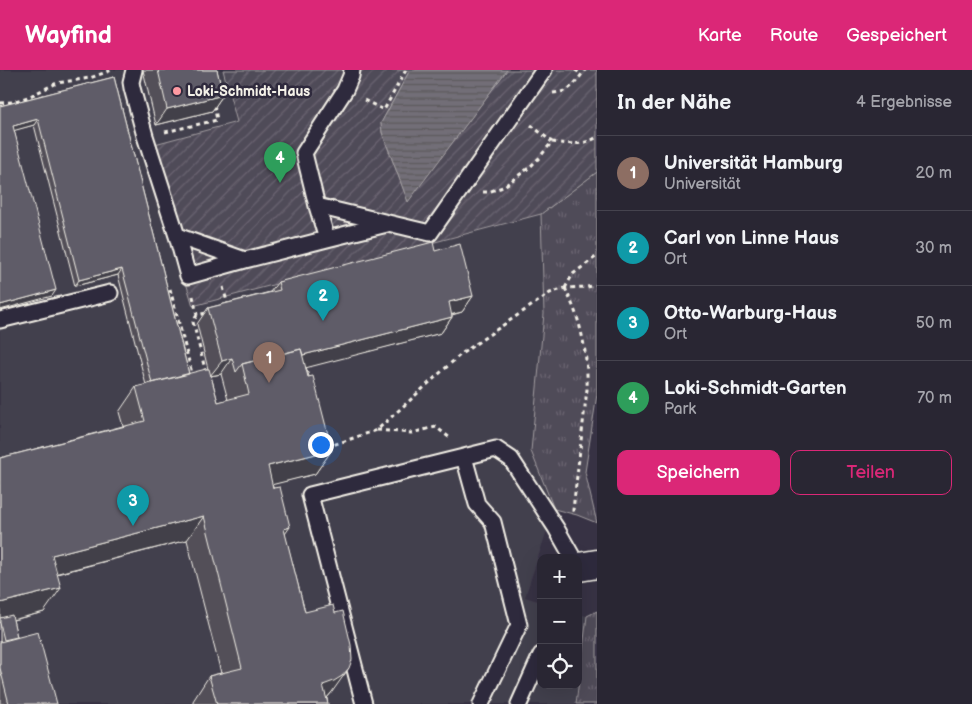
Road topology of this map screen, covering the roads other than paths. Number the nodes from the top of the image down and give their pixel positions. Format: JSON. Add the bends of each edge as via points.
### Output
{"nodes":[{"id":1,"x":134,"y":70,"type":"edge"},
{"id":2,"x":352,"y":70,"type":"edge"},
{"id":3,"x":544,"y":70,"type":"edge"},
{"id":4,"x":317,"y":206,"type":"junction"},
{"id":5,"x":389,"y":224,"type":"junction"},
{"id":6,"x":177,"y":236,"type":"junction"},
{"id":7,"x":327,"y":239,"type":"junction"},
{"id":8,"x":245,"y":260,"type":"junction"},
{"id":9,"x":110,"y":292,"type":"dead end"},
{"id":10,"x":0,"y":320,"type":"edge"},
{"id":11,"x":464,"y":457,"type":"junction"},
{"id":12,"x":571,"y":554,"type":"edge"},
{"id":13,"x":597,"y":564,"type":"edge"},
{"id":14,"x":582,"y":566,"type":"edge"},
{"id":15,"x":537,"y":664,"type":"edge"},
{"id":16,"x":364,"y":704,"type":"edge"},
{"id":17,"x":481,"y":704,"type":"edge"},
{"id":18,"x":520,"y":704,"type":"edge"}],
"edges":[{"from":1,"to":6,"type":"lane","via":[[132,88]]},
{"from":2,"to":4,"type":"lane","via":[[345,90],[304,152]]},
{"from":3,"to":5,"type":"lane","via":[[430,233]]},
{"from":4,"to":5,"type":"lane"},
{"from":4,"to":7,"type":"lane"},
{"from":5,"to":7,"type":"lane"},
{"from":6,"to":8,"type":"lane"},
{"from":6,"to":8,"type":"lane","via":[[188,276]]},
{"from":7,"to":8,"type":"lane"},
{"from":9,"to":10,"type":"lane"},
{"from":11,"to":12,"type":"lane","via":[[496,449],[511,459]]},
{"from":11,"to":16,"type":"lane","via":[[310,496]]},
{"from":11,"to":17,"type":"lane","via":[[477,504],[493,522],[519,625]]},
{"from":13,"to":14,"type":"street"},
{"from":15,"to":18,"type":"lane"}]}
